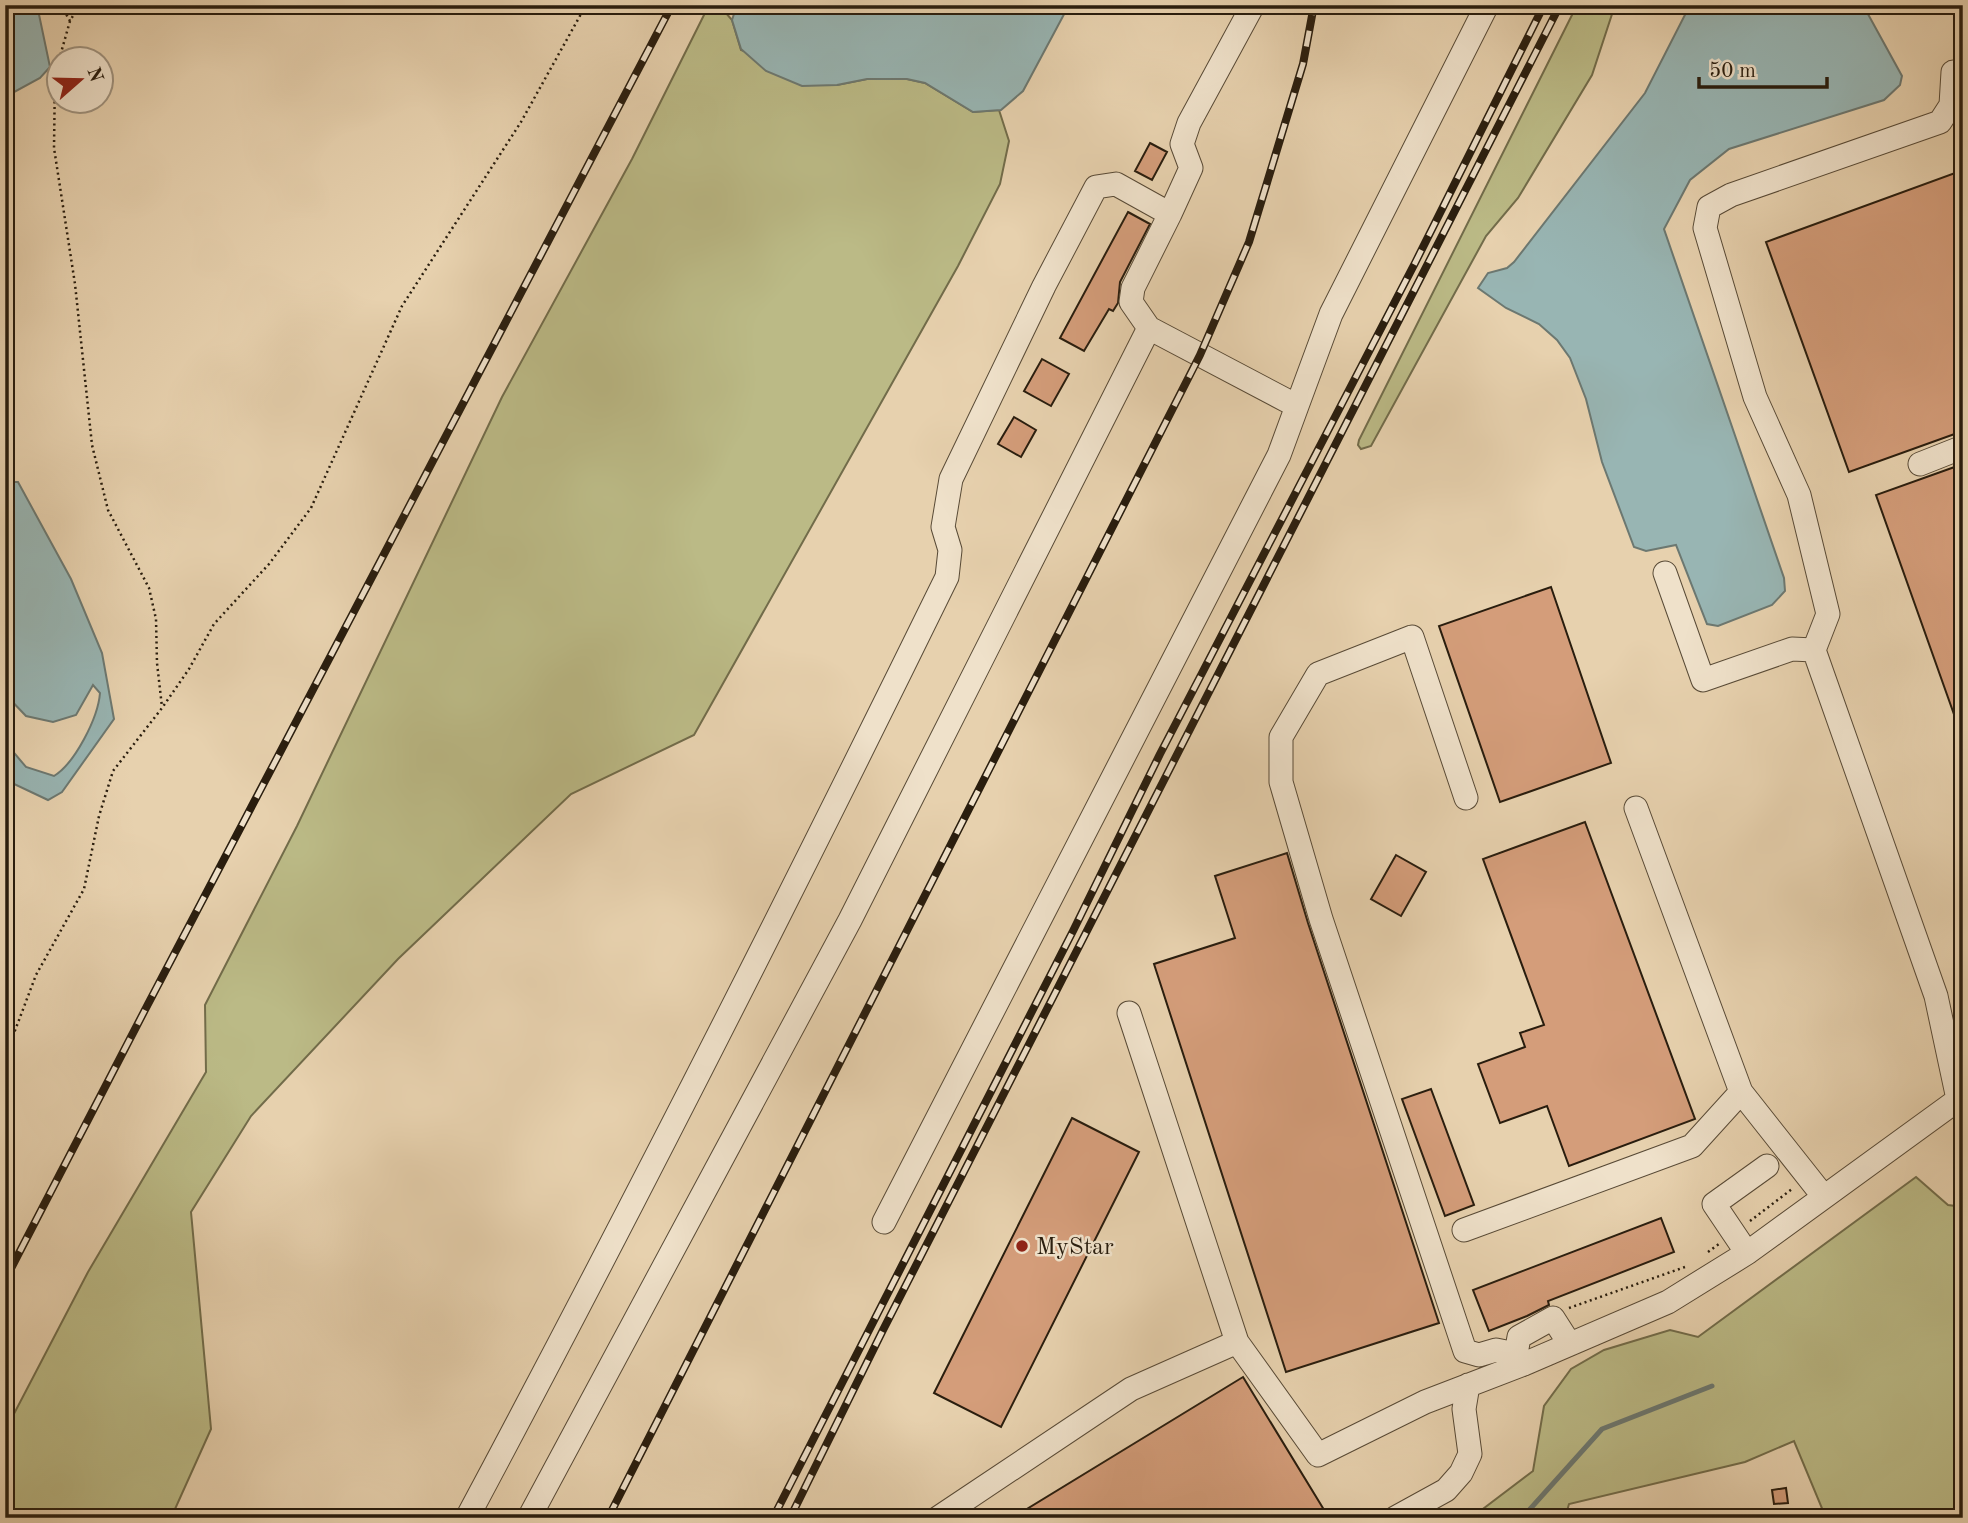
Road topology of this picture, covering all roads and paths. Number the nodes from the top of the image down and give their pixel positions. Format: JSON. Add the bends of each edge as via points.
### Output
{"nodes":[{"id":1,"x":61,"y":5,"type":"edge"},
{"id":2,"x":79,"y":5,"type":"edge"},
{"id":3,"x":586,"y":5,"type":"edge"},
{"id":4,"x":1253,"y":5,"type":"edge"},
{"id":5,"x":1487,"y":5,"type":"edge"},
{"id":6,"x":70,"y":21,"type":"junction"},
{"id":7,"x":1953,"y":72,"type":"dead end"},
{"id":8,"x":1170,"y":215,"type":"junction"},
{"id":9,"x":1149,"y":328,"type":"junction"},
{"id":10,"x":1297,"y":406,"type":"junction"},
{"id":11,"x":1963,"y":447,"type":"edge"},
{"id":12,"x":1920,"y":464,"type":"dead end"},
{"id":13,"x":1665,"y":573,"type":"dead end"},
{"id":14,"x":1814,"y":650,"type":"junction"},
{"id":15,"x":162,"y":708,"type":"junction"},
{"id":16,"x":1466,"y":798,"type":"dead end"},
{"id":17,"x":1636,"y":808,"type":"dead end"},
{"id":18,"x":1129,"y":1013,"type":"dead end"},
{"id":19,"x":5,"y":1057,"type":"edge"},
{"id":20,"x":1741,"y":1092,"type":"junction"},
{"id":21,"x":1960,"y":1098,"type":"edge"},
{"id":22,"x":1767,"y":1166,"type":"dead end"},
{"id":23,"x":1809,"y":1177,"type":"junction"},
{"id":24,"x":1824,"y":1197,"type":"junction"},
{"id":25,"x":884,"y":1222,"type":"dead end"},
{"id":26,"x":1464,"y":1230,"type":"dead end"},
{"id":27,"x":1734,"y":1233,"type":"junction"},
{"id":28,"x":1747,"y":1253,"type":"junction"},
{"id":29,"x":1702,"y":1257,"type":"dead end"},
{"id":30,"x":1691,"y":1265,"type":"dead end"},
{"id":31,"x":1553,"y":1318,"type":"junction"},
{"id":32,"x":1237,"y":1342,"type":"junction"},
{"id":33,"x":1569,"y":1343,"type":"junction"},
{"id":34,"x":1520,"y":1359,"type":"junction"},
{"id":35,"x":1468,"y":1385,"type":"junction"},
{"id":36,"x":467,"y":1518,"type":"edge"},
{"id":37,"x":529,"y":1518,"type":"edge"},
{"id":38,"x":938,"y":1518,"type":"edge"},
{"id":39,"x":1395,"y":1518,"type":"edge"}],
"edges":[{"from":1,"to":6,"type":"path"},
{"from":2,"to":6,"type":"path"},
{"from":3,"to":15,"type":"path","via":[[522,122],[402,306],[311,508],[269,564],[214,624]]},
{"from":4,"to":8,"type":"street","via":[[1189,123],[1182,144],[1191,168]]},
{"from":5,"to":10,"type":"street","via":[[1331,314]]},
{"from":6,"to":15,"type":"path","via":[[55,74],[54,148],[75,284],[92,445],[108,510],[149,588],[156,620]]},
{"from":7,"to":14,"type":"street","via":[[1951,105],[1940,122],[1731,195],[1709,207],[1705,228],[1755,397],[1799,495],[1828,614]]},
{"from":8,"to":9,"type":"street","via":[[1133,288],[1131,302]]},
{"from":8,"to":36,"type":"street","via":[[1116,184],[1096,187],[951,479],[943,527],[950,550],[947,577],[608,1254]]},
{"from":9,"to":10,"type":"street"},
{"from":9,"to":37,"type":"street","via":[[850,920]]},
{"from":10,"to":25,"type":"street","via":[[1279,454]]},
{"from":11,"to":12,"type":"street"},
{"from":13,"to":14,"type":"street","via":[[1703,680],[1793,649]]},
{"from":14,"to":21,"type":"street","via":[[1936,996]]},
{"from":15,"to":19,"type":"path","via":[[113,771],[84,889],[36,975]]},
{"from":16,"to":34,"type":"street","via":[[1412,638],[1318,674],[1281,737],[1282,782],[1321,919],[1465,1351],[1479,1355],[1496,1350]]},
{"from":17,"to":20,"type":"street"},
{"from":18,"to":32,"type":"street"},
{"from":20,"to":23,"type":"street"},
{"from":20,"to":26,"type":"street","via":[[1692,1146]]},
{"from":21,"to":24,"type":"street"},
{"from":22,"to":27,"type":"street","via":[[1714,1204]]},
{"from":23,"to":24,"type":"street"},
{"from":23,"to":27,"type":"path"},
{"from":24,"to":28,"type":"street"},
{"from":27,"to":28,"type":"street"},
{"from":27,"to":29,"type":"path"},
{"from":28,"to":33,"type":"street","via":[[1668,1302]]},
{"from":30,"to":31,"type":"path","via":[[1562,1310]]},
{"from":31,"to":33,"type":"street"},
{"from":31,"to":34,"type":"street","via":[[1519,1337]]},
{"from":32,"to":35,"type":"street","via":[[1318,1455]]},
{"from":32,"to":38,"type":"street","via":[[1131,1390]]},
{"from":33,"to":34,"type":"street"},
{"from":34,"to":35,"type":"street"},
{"from":35,"to":39,"type":"street","via":[[1464,1409],[1470,1454],[1461,1473],[1446,1490]]}]}
